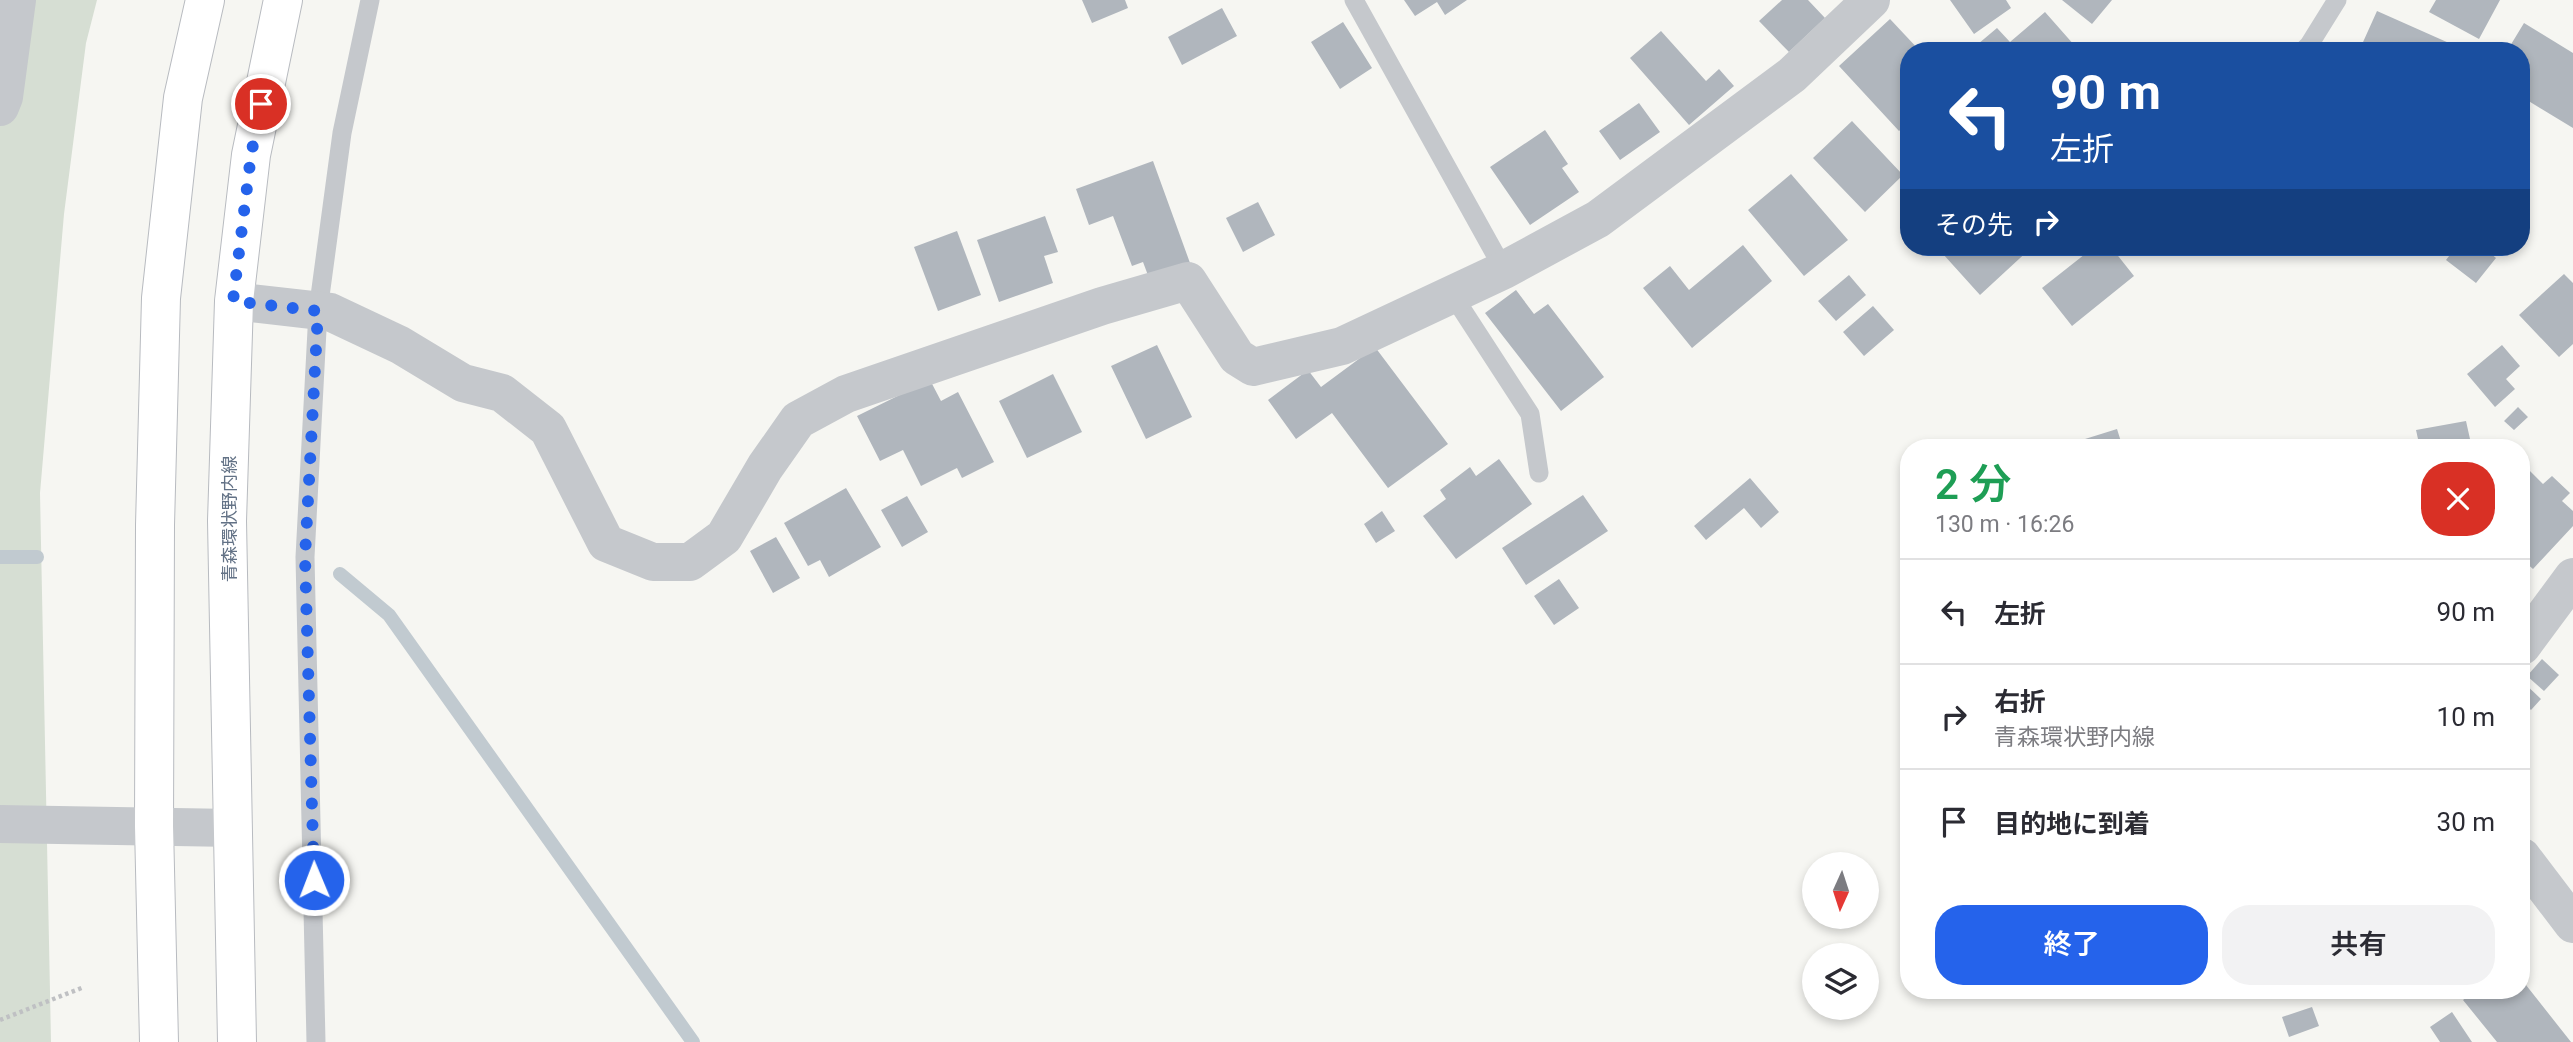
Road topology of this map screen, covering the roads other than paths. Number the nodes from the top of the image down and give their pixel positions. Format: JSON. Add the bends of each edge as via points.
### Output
{"nodes":[{"id":1,"x":17,"y":0,"type":"edge"},
{"id":2,"x":205,"y":0,"type":"edge"},
{"id":3,"x":283,"y":0,"type":"edge"},
{"id":4,"x":370,"y":0,"type":"edge"},
{"id":5,"x":1354,"y":0,"type":"edge"},
{"id":6,"x":1871,"y":0,"type":"edge"},
{"id":7,"x":2337,"y":0,"type":"edge"},
{"id":8,"x":2311,"y":42,"type":"edge"},
{"id":9,"x":0,"y":107,"type":"edge"},
{"id":10,"x":1504,"y":270,"type":"junction"},
{"id":11,"x":1452,"y":294,"type":"junction"},
{"id":12,"x":233,"y":301,"type":"junction"},
{"id":13,"x":318,"y":311,"type":"junction"},
{"id":14,"x":1539,"y":473,"type":"dead end"},
{"id":15,"x":2573,"y":576,"type":"edge"},
{"id":16,"x":2530,"y":632,"type":"edge"},
{"id":17,"x":0,"y":824,"type":"edge"},
{"id":18,"x":154,"y":826,"type":"junction"},
{"id":19,"x":233,"y":828,"type":"junction"},
{"id":20,"x":2530,"y":868,"type":"edge"},
{"id":21,"x":2573,"y":924,"type":"edge"},
{"id":22,"x":159,"y":1042,"type":"edge"},
{"id":23,"x":237,"y":1042,"type":"edge"},
{"id":24,"x":316,"y":1042,"type":"edge"}],
"edges":[{"from":1,"to":9,"type":"street"},
{"from":2,"to":18,"type":"main road","via":[[183,98],[161,298]]},
{"from":3,"to":12,"type":"main road","name":"青森環状野内線","via":[[251,155]]},
{"from":4,"to":13,"type":"lane","via":[[342,133]]},
{"from":5,"to":10,"type":"lane"},
{"from":6,"to":10,"type":"street","via":[[1792,75],[1598,219]]},
{"from":7,"to":8,"type":"lane"},
{"from":10,"to":11,"type":"street"},
{"from":11,"to":13,"type":"street","via":[[1342,346],[1253,367],[1237,357],[1188,281],[846,394],[797,420],[724,537],[690,562],[653,562],[606,542],[548,429],[502,393],[463,383],[400,345],[330,312]]},
{"from":11,"to":14,"type":"lane","via":[[1530,414]]},
{"from":12,"to":13,"type":"street"},
{"from":12,"to":19,"type":"main road","name":"青森環状野内線","via":[[227,521]]},
{"from":13,"to":24,"type":"lane","via":[[305,557]]},
{"from":15,"to":16,"type":"street"},
{"from":17,"to":18,"type":"street"},
{"from":18,"to":19,"type":"street"},
{"from":18,"to":22,"type":"main road"},
{"from":19,"to":23,"type":"main road","name":"青森環状野内線"},
{"from":20,"to":21,"type":"street"}]}
